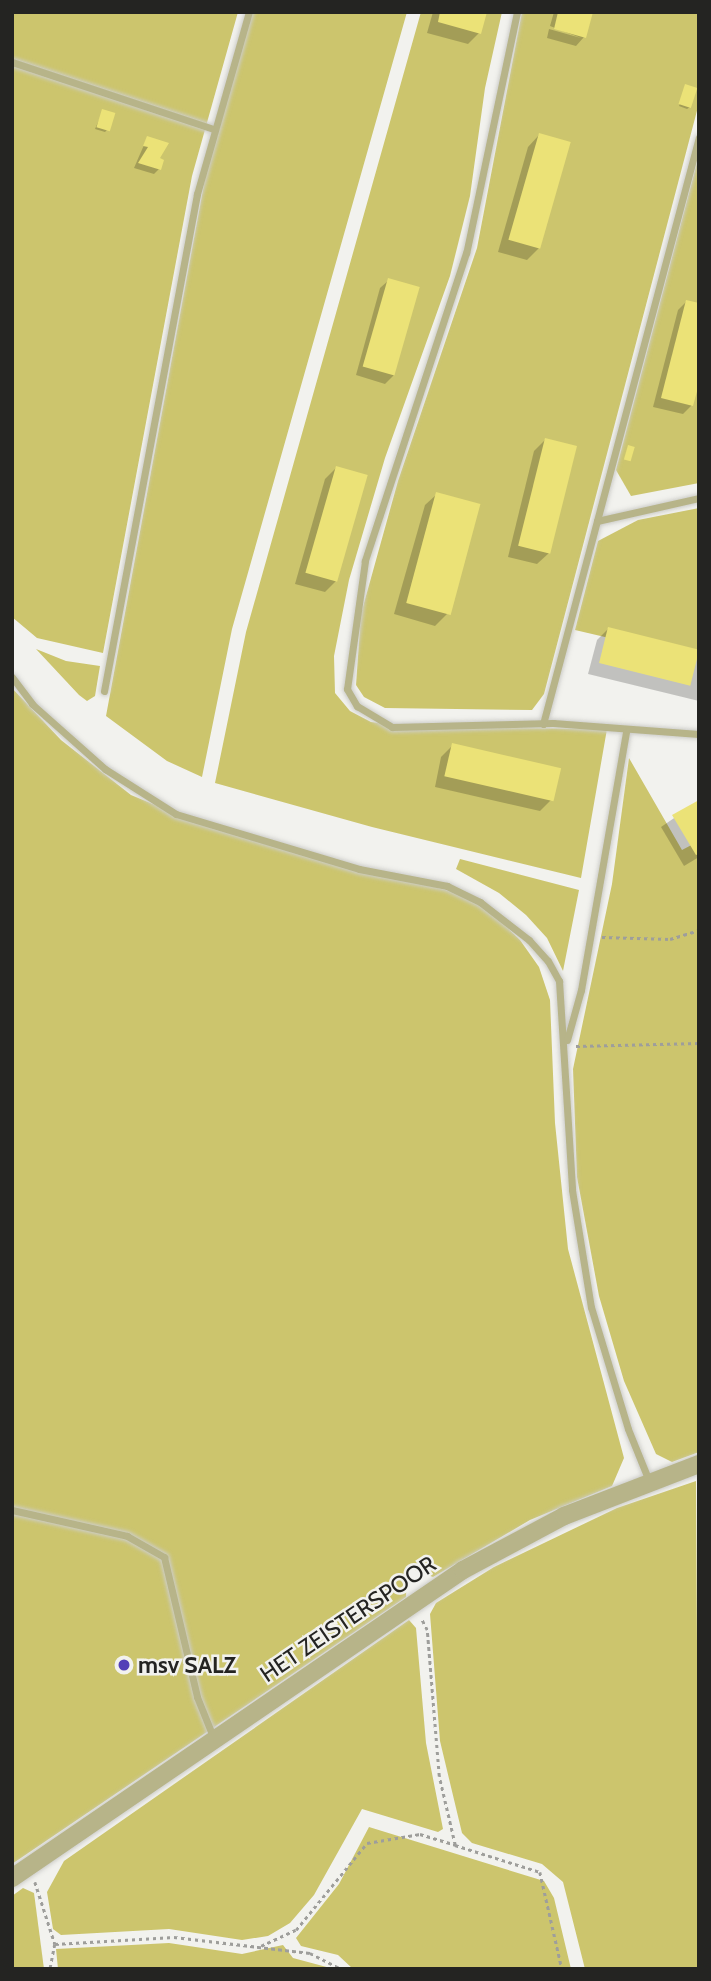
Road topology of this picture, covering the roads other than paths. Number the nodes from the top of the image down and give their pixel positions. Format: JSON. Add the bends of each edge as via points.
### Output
{"nodes":[{"id":1,"x":249,"y":12,"type":"edge"},
{"id":2,"x":517,"y":12,"type":"edge"},
{"id":3,"x":12,"y":62,"type":"edge"},
{"id":4,"x":213,"y":130,"type":"junction"},
{"id":5,"x":699,"y":137,"type":"edge"},
{"id":6,"x":699,"y":498,"type":"edge"},
{"id":7,"x":597,"y":520,"type":"junction"},
{"id":8,"x":12,"y":677,"type":"edge"},
{"id":9,"x":104,"y":691,"type":"dead end"},
{"id":10,"x":543,"y":724,"type":"junction"},
{"id":11,"x":626,"y":732,"type":"junction"},
{"id":12,"x":699,"y":734,"type":"edge"},
{"id":13,"x":565,"y":1046,"type":"junction"},
{"id":14,"x":699,"y":1464,"type":"edge"},
{"id":15,"x":649,"y":1483,"type":"junction"},
{"id":16,"x":12,"y":1510,"type":"edge"},
{"id":17,"x":215,"y":1740,"type":"junction"},
{"id":18,"x":20,"y":1873,"type":"edge"}],
"edges":[{"from":1,"to":4,"type":"lane"},
{"from":2,"to":10,"type":"lane","via":[[466,253],[365,561],[347,689],[357,706],[392,727]]},
{"from":3,"to":4,"type":"lane"},
{"from":4,"to":9,"type":"lane"},
{"from":5,"to":7,"type":"lane"},
{"from":6,"to":7,"type":"lane"},
{"from":7,"to":10,"type":"lane"},
{"from":8,"to":13,"type":"lane","via":[[32,704],[105,769],[176,814],[359,869],[426,880],[480,902],[548,961],[559,981]]},
{"from":10,"to":11,"type":"lane"},
{"from":11,"to":12,"type":"lane"},
{"from":11,"to":13,"type":"lane","via":[[590,937]]},
{"from":13,"to":15,"type":"lane","via":[[572,1190],[592,1307]]},
{"from":14,"to":15,"type":"street","name":"HET ZEISTERSPOOR"},
{"from":15,"to":17,"type":"street","name":"HET ZEISTERSPOOR","via":[[502,1547]]},
{"from":16,"to":17,"type":"lane","via":[[127,1536],[164,1557],[197,1697]]},
{"from":17,"to":18,"type":"street","name":"HET ZEISTERSPOOR"}]}
